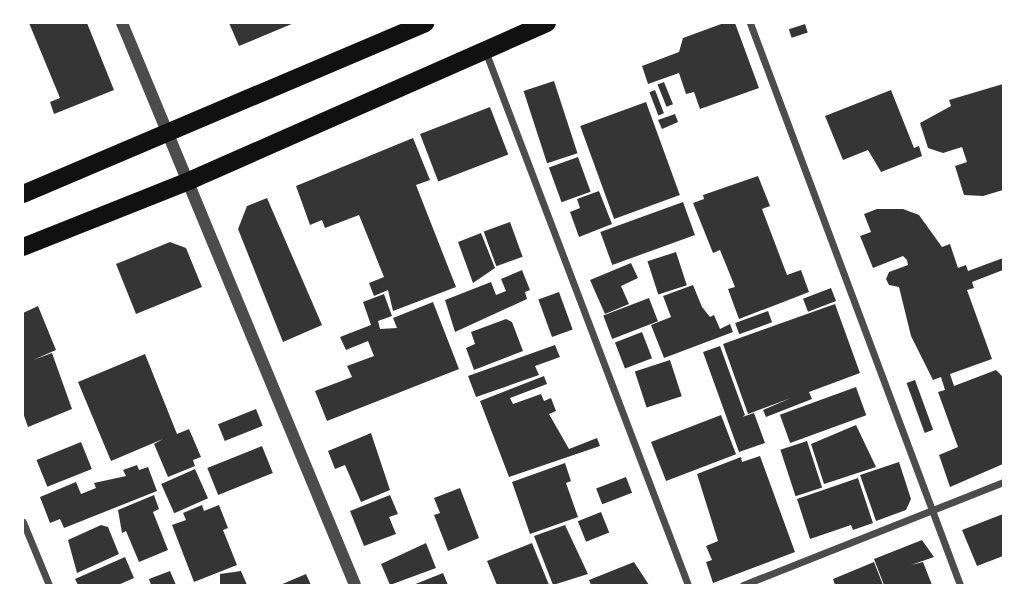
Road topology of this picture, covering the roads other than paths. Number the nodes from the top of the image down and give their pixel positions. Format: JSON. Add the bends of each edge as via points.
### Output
{"nodes":[{"id":1,"x":122,"y":23,"type":"edge"},
{"id":2,"x":425,"y":23,"type":"edge"},
{"id":3,"x":547,"y":23,"type":"edge"},
{"id":4,"x":750,"y":23,"type":"edge"},
{"id":5,"x":485,"y":48,"type":"junction"},
{"id":6,"x":169,"y":134,"type":"junction"},
{"id":7,"x":191,"y":180,"type":"junction"},
{"id":8,"x":23,"y":194,"type":"edge"},
{"id":9,"x":23,"y":247,"type":"edge"},
{"id":10,"x":1003,"y":482,"type":"edge"},
{"id":11,"x":932,"y":509,"type":"junction"},
{"id":12,"x":23,"y":522,"type":"edge"},
{"id":13,"x":49,"y":585,"type":"edge"},
{"id":14,"x":355,"y":585,"type":"edge"},
{"id":15,"x":688,"y":585,"type":"edge"},
{"id":16,"x":743,"y":585,"type":"edge"},
{"id":17,"x":960,"y":585,"type":"edge"}],
"edges":[{"from":1,"to":6,"type":"street"},
{"from":2,"to":6,"type":"main road"},
{"from":3,"to":5,"type":"main road"},
{"from":4,"to":11,"type":"street"},
{"from":5,"to":7,"type":"main road"},
{"from":5,"to":15,"type":"street"},
{"from":6,"to":7,"type":"street"},
{"from":6,"to":8,"type":"main road"},
{"from":7,"to":9,"type":"main road"},
{"from":7,"to":14,"type":"street"},
{"from":10,"to":11,"type":"street"},
{"from":11,"to":16,"type":"street"},
{"from":11,"to":17,"type":"street"},
{"from":12,"to":13,"type":"street"}]}
